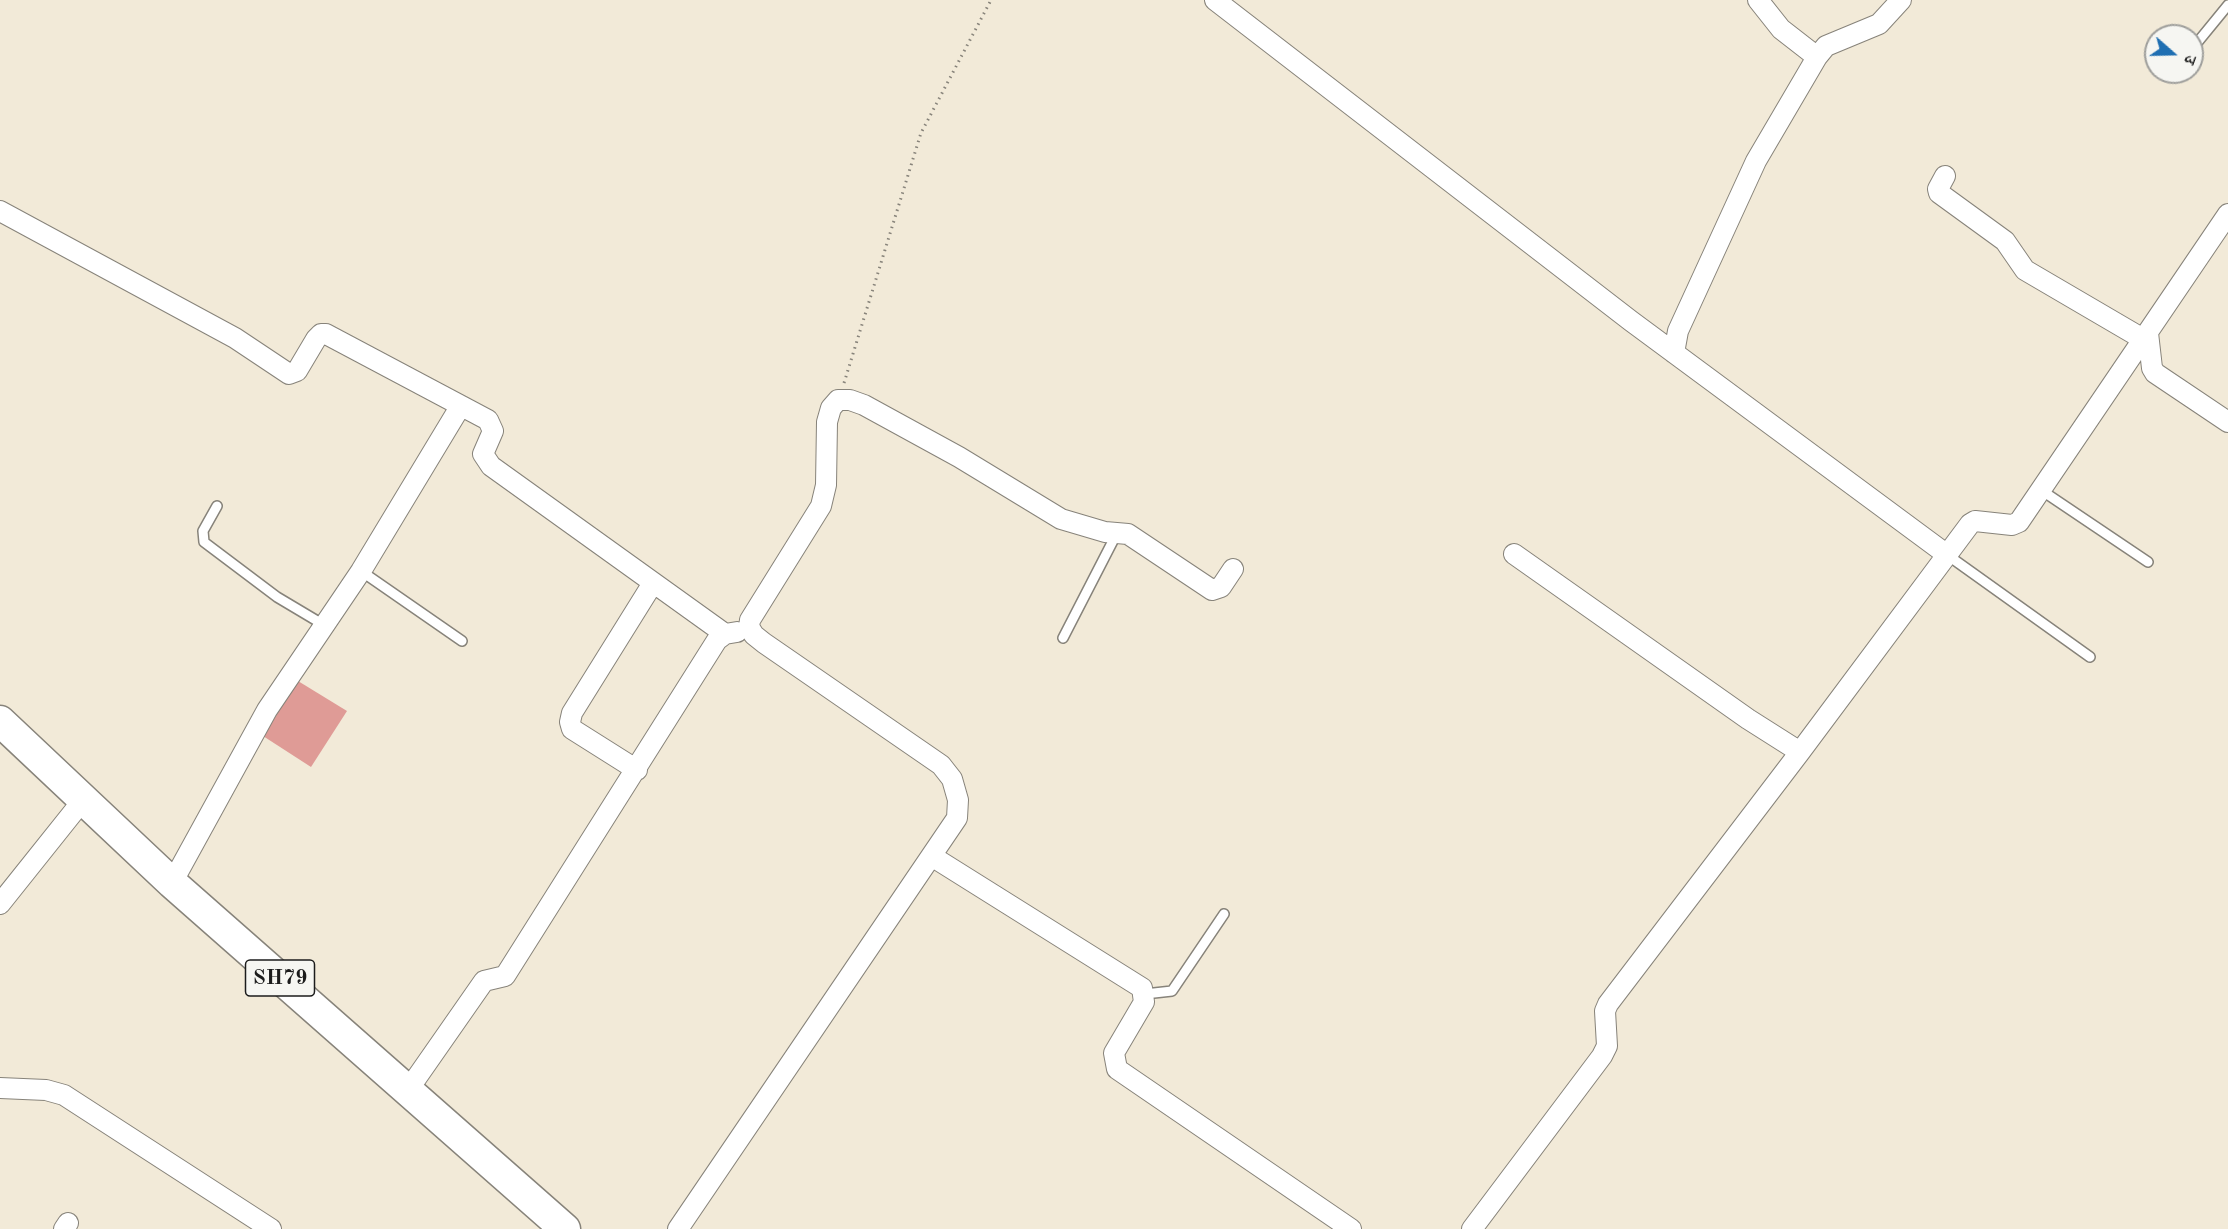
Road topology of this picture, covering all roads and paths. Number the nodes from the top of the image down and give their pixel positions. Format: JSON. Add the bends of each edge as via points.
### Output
{"nodes":[{"id":1,"x":991,"y":0,"type":"edge"},
{"id":2,"x":1215,"y":0,"type":"edge"},
{"id":3,"x":1758,"y":0,"type":"edge"},
{"id":4,"x":1901,"y":0,"type":"edge"},
{"id":5,"x":2228,"y":5,"type":"edge"},
{"id":6,"x":2204,"y":34,"type":"edge"},
{"id":7,"x":1817,"y":57,"type":"junction"},
{"id":8,"x":1945,"y":176,"type":"dead end"},
{"id":9,"x":0,"y":211,"type":"edge"},
{"id":10,"x":2228,"y":214,"type":"edge"},
{"id":11,"x":2145,"y":336,"type":"junction"},
{"id":12,"x":1674,"y":353,"type":"junction"},
{"id":13,"x":838,"y":400,"type":"junction"},
{"id":14,"x":460,"y":407,"type":"junction"},
{"id":15,"x":2228,"y":422,"type":"edge"},
{"id":16,"x":2041,"y":490,"type":"junction"},
{"id":17,"x":217,"y":506,"type":"dead end"},
{"id":18,"x":1117,"y":533,"type":"junction"},
{"id":19,"x":1514,"y":554,"type":"dead end"},
{"id":20,"x":1946,"y":554,"type":"junction"},
{"id":21,"x":2148,"y":562,"type":"dead end"},
{"id":22,"x":1233,"y":569,"type":"dead end"},
{"id":23,"x":361,"y":571,"type":"junction"},
{"id":24,"x":653,"y":584,"type":"junction"},
{"id":25,"x":324,"y":625,"type":"junction"},
{"id":26,"x":725,"y":634,"type":"junction"},
{"id":27,"x":754,"y":635,"type":"junction"},
{"id":28,"x":1063,"y":638,"type":"dead end"},
{"id":29,"x":462,"y":641,"type":"dead end"},
{"id":30,"x":2090,"y":657,"type":"dead end"},
{"id":31,"x":0,"y":720,"type":"edge"},
{"id":32,"x":1800,"y":752,"type":"junction"},
{"id":33,"x":637,"y":770,"type":"junction"},
{"id":34,"x":83,"y":800,"type":"junction"},
{"id":35,"x":933,"y":857,"type":"junction"},
{"id":36,"x":172,"y":883,"type":"junction"},
{"id":37,"x":0,"y":904,"type":"edge"},
{"id":38,"x":1224,"y":914,"type":"dead end"},
{"id":39,"x":1145,"y":994,"type":"junction"},
{"id":40,"x":0,"y":1088,"type":"edge"},
{"id":41,"x":408,"y":1090,"type":"junction"},
{"id":42,"x":271,"y":1229,"type":"edge"},
{"id":43,"x":565,"y":1229,"type":"edge"},
{"id":44,"x":678,"y":1229,"type":"edge"},
{"id":45,"x":1351,"y":1229,"type":"edge"},
{"id":46,"x":1472,"y":1229,"type":"edge"}],
"edges":[{"from":1,"to":13,"type":"path","via":[[921,133]]},
{"from":2,"to":12,"type":"street"},
{"from":3,"to":7,"type":"street","via":[[1780,28]]},
{"from":4,"to":7,"type":"street","via":[[1879,24],[1826,46]]},
{"from":5,"to":6,"type":"lane"},
{"from":7,"to":12,"type":"street","via":[[1756,161],[1678,331]]},
{"from":8,"to":11,"type":"street","via":[[1938,189],[1940,193],[2005,241],[2025,270]]},
{"from":9,"to":14,"type":"street","via":[[235,338],[289,374],[297,370],[316,339],[326,334]]},
{"from":10,"to":11,"type":"street"},
{"from":11,"to":15,"type":"street","via":[[2156,373]]},
{"from":11,"to":16,"type":"street"},
{"from":12,"to":20,"type":"street"},
{"from":13,"to":18,"type":"street","via":[[864,405],[1061,519]]},
{"from":13,"to":27,"type":"street","via":[[826,422],[824,496],[750,620]]},
{"from":14,"to":23,"type":"street"},
{"from":14,"to":24,"type":"street","via":[[492,425],[483,454],[491,466]]},
{"from":16,"to":20,"type":"street","via":[[2019,522],[2012,525],[1975,521]]},
{"from":16,"to":21,"type":"lane"},
{"from":17,"to":25,"type":"lane","via":[[203,531],[204,542],[293,608]]},
{"from":18,"to":22,"type":"street","via":[[1128,534],[1212,590],[1221,587]]},
{"from":18,"to":28,"type":"lane"},
{"from":19,"to":32,"type":"street"},
{"from":20,"to":30,"type":"lane"},
{"from":20,"to":32,"type":"street"},
{"from":23,"to":25,"type":"street"},
{"from":23,"to":29,"type":"lane"},
{"from":24,"to":26,"type":"street"},
{"from":24,"to":33,"type":"street","via":[[570,722],[572,729]]},
{"from":25,"to":36,"type":"street","via":[[255,731]]},
{"from":26,"to":27,"type":"street"},
{"from":26,"to":33,"type":"street","via":[[717,640]]},
{"from":27,"to":35,"type":"street","via":[[941,765],[952,779],[958,800],[957,818]]},
{"from":31,"to":34,"type":"main road","number":"SH79"},
{"from":32,"to":46,"type":"street","via":[[1608,1004],[1607,1046],[1602,1056]]},
{"from":33,"to":41,"type":"street","via":[[505,976],[484,981]]},
{"from":34,"to":36,"type":"main road","number":"SH79"},
{"from":34,"to":37,"type":"street"},
{"from":35,"to":39,"type":"street","via":[[1137,983]]},
{"from":35,"to":44,"type":"street"},
{"from":36,"to":41,"type":"main road","number":"SH79"},
{"from":38,"to":39,"type":"lane","via":[[1172,991]]},
{"from":39,"to":45,"type":"street","via":[[1114,1053],[1117,1069]]},
{"from":40,"to":42,"type":"street","via":[[46,1090],[64,1095]]},
{"from":41,"to":43,"type":"main road","number":"SH79"}]}
